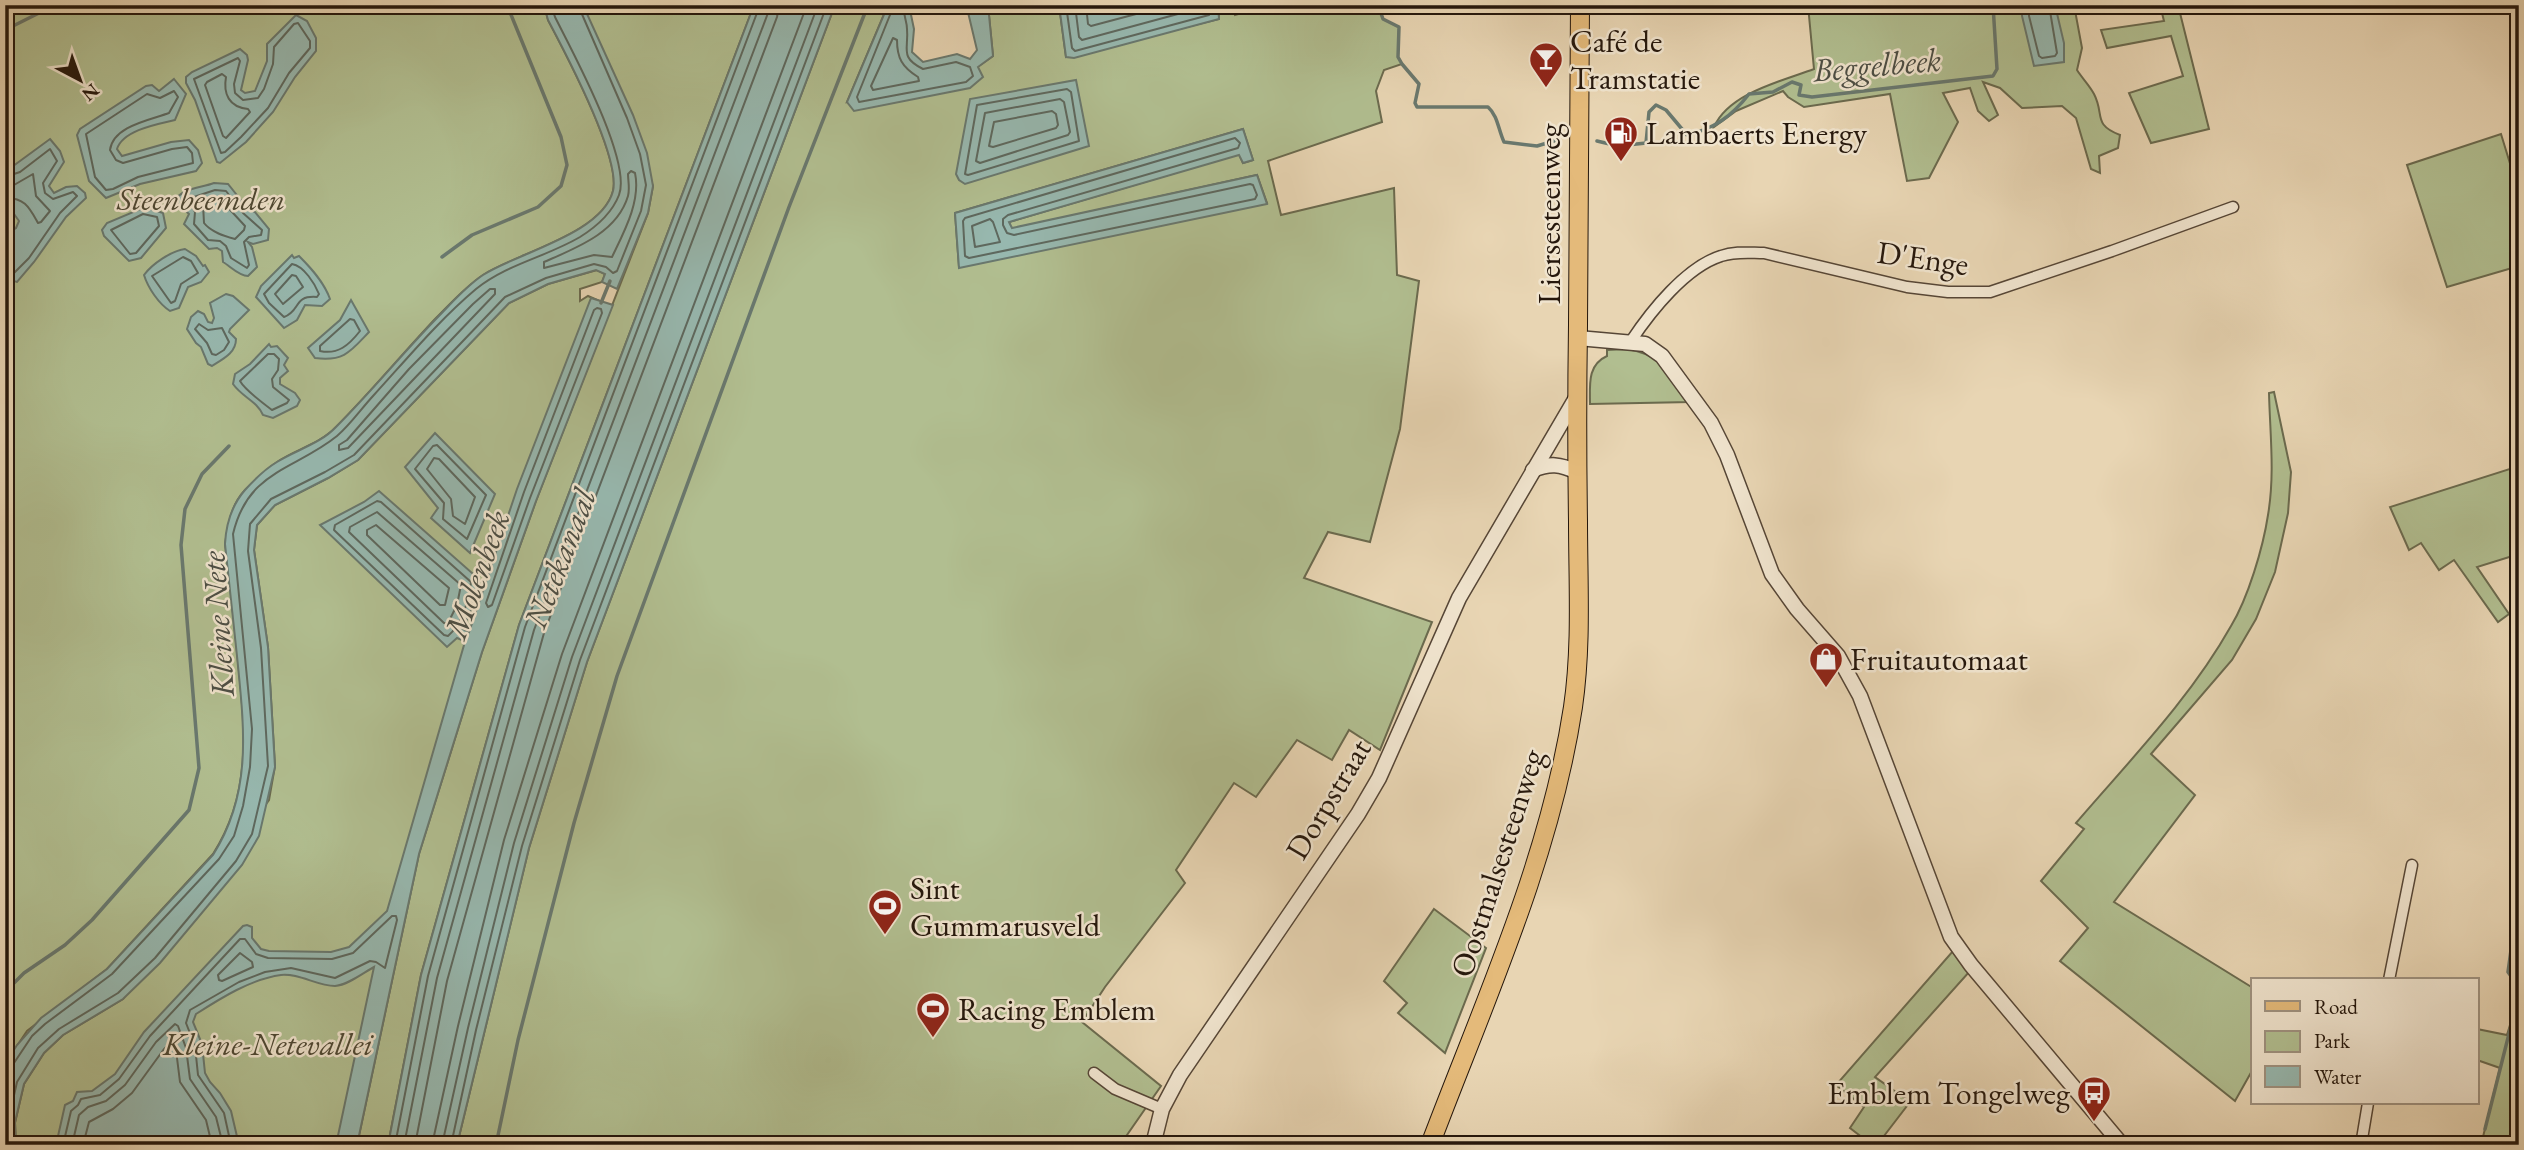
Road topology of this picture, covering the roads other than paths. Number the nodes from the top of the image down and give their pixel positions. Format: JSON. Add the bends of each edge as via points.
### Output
{"nodes":[{"id":1,"x":1580,"y":5,"type":"edge"},
{"id":2,"x":2233,"y":207,"type":"dead end"},
{"id":3,"x":1578,"y":338,"type":"junction"},
{"id":4,"x":1631,"y":341,"type":"junction"},
{"id":5,"x":1576,"y":398,"type":"junction"},
{"id":6,"x":1541,"y":457,"type":"junction"},
{"id":7,"x":1577,"y":463,"type":"junction"},
{"id":8,"x":1533,"y":470,"type":"junction"},
{"id":9,"x":2412,"y":865,"type":"dead end"},
{"id":10,"x":2389,"y":978,"type":"edge"},
{"id":11,"x":1094,"y":1073,"type":"dead end"},
{"id":12,"x":2368,"y":1104,"type":"edge"},
{"id":13,"x":1162,"y":1109,"type":"junction"},
{"id":14,"x":1153,"y":1145,"type":"edge"},
{"id":15,"x":1430,"y":1145,"type":"edge"},
{"id":16,"x":2122,"y":1145,"type":"edge"},
{"id":17,"x":2361,"y":1145,"type":"edge"}],
"edges":[{"from":1,"to":3,"type":"main road","name":"Liersesteenweg"},
{"from":2,"to":4,"type":"street","name":"D'Enge","via":[[1990,292],[1907,287],[1764,253],[1723,255],[1700,266],[1672,290]]},
{"from":3,"to":4,"type":"street"},
{"from":3,"to":5,"type":"main road","name":"Oostmalsesteenweg"},
{"from":4,"to":16,"type":"street","via":[[1662,356],[1711,423],[1772,574],[1845,666],[1951,937]]},
{"from":5,"to":6,"type":"street","name":"Dorpstraat"},
{"from":5,"to":7,"type":"main road","name":"Oostmalsesteenweg"},
{"from":6,"to":7,"type":"street"},
{"from":6,"to":8,"type":"street","name":"Dorpstraat"},
{"from":7,"to":8,"type":"street"},
{"from":7,"to":15,"type":"main road","name":"Oostmalsesteenweg","via":[[1579,618],[1564,757],[1522,901]]},
{"from":8,"to":13,"type":"street","name":"Dorpstraat","via":[[1459,598],[1359,814],[1180,1075]]},
{"from":9,"to":10,"type":"street"},
{"from":11,"to":13,"type":"street","via":[[1115,1089]]},
{"from":12,"to":17,"type":"street"},
{"from":13,"to":14,"type":"street","name":"Dorpstraat"}]}
